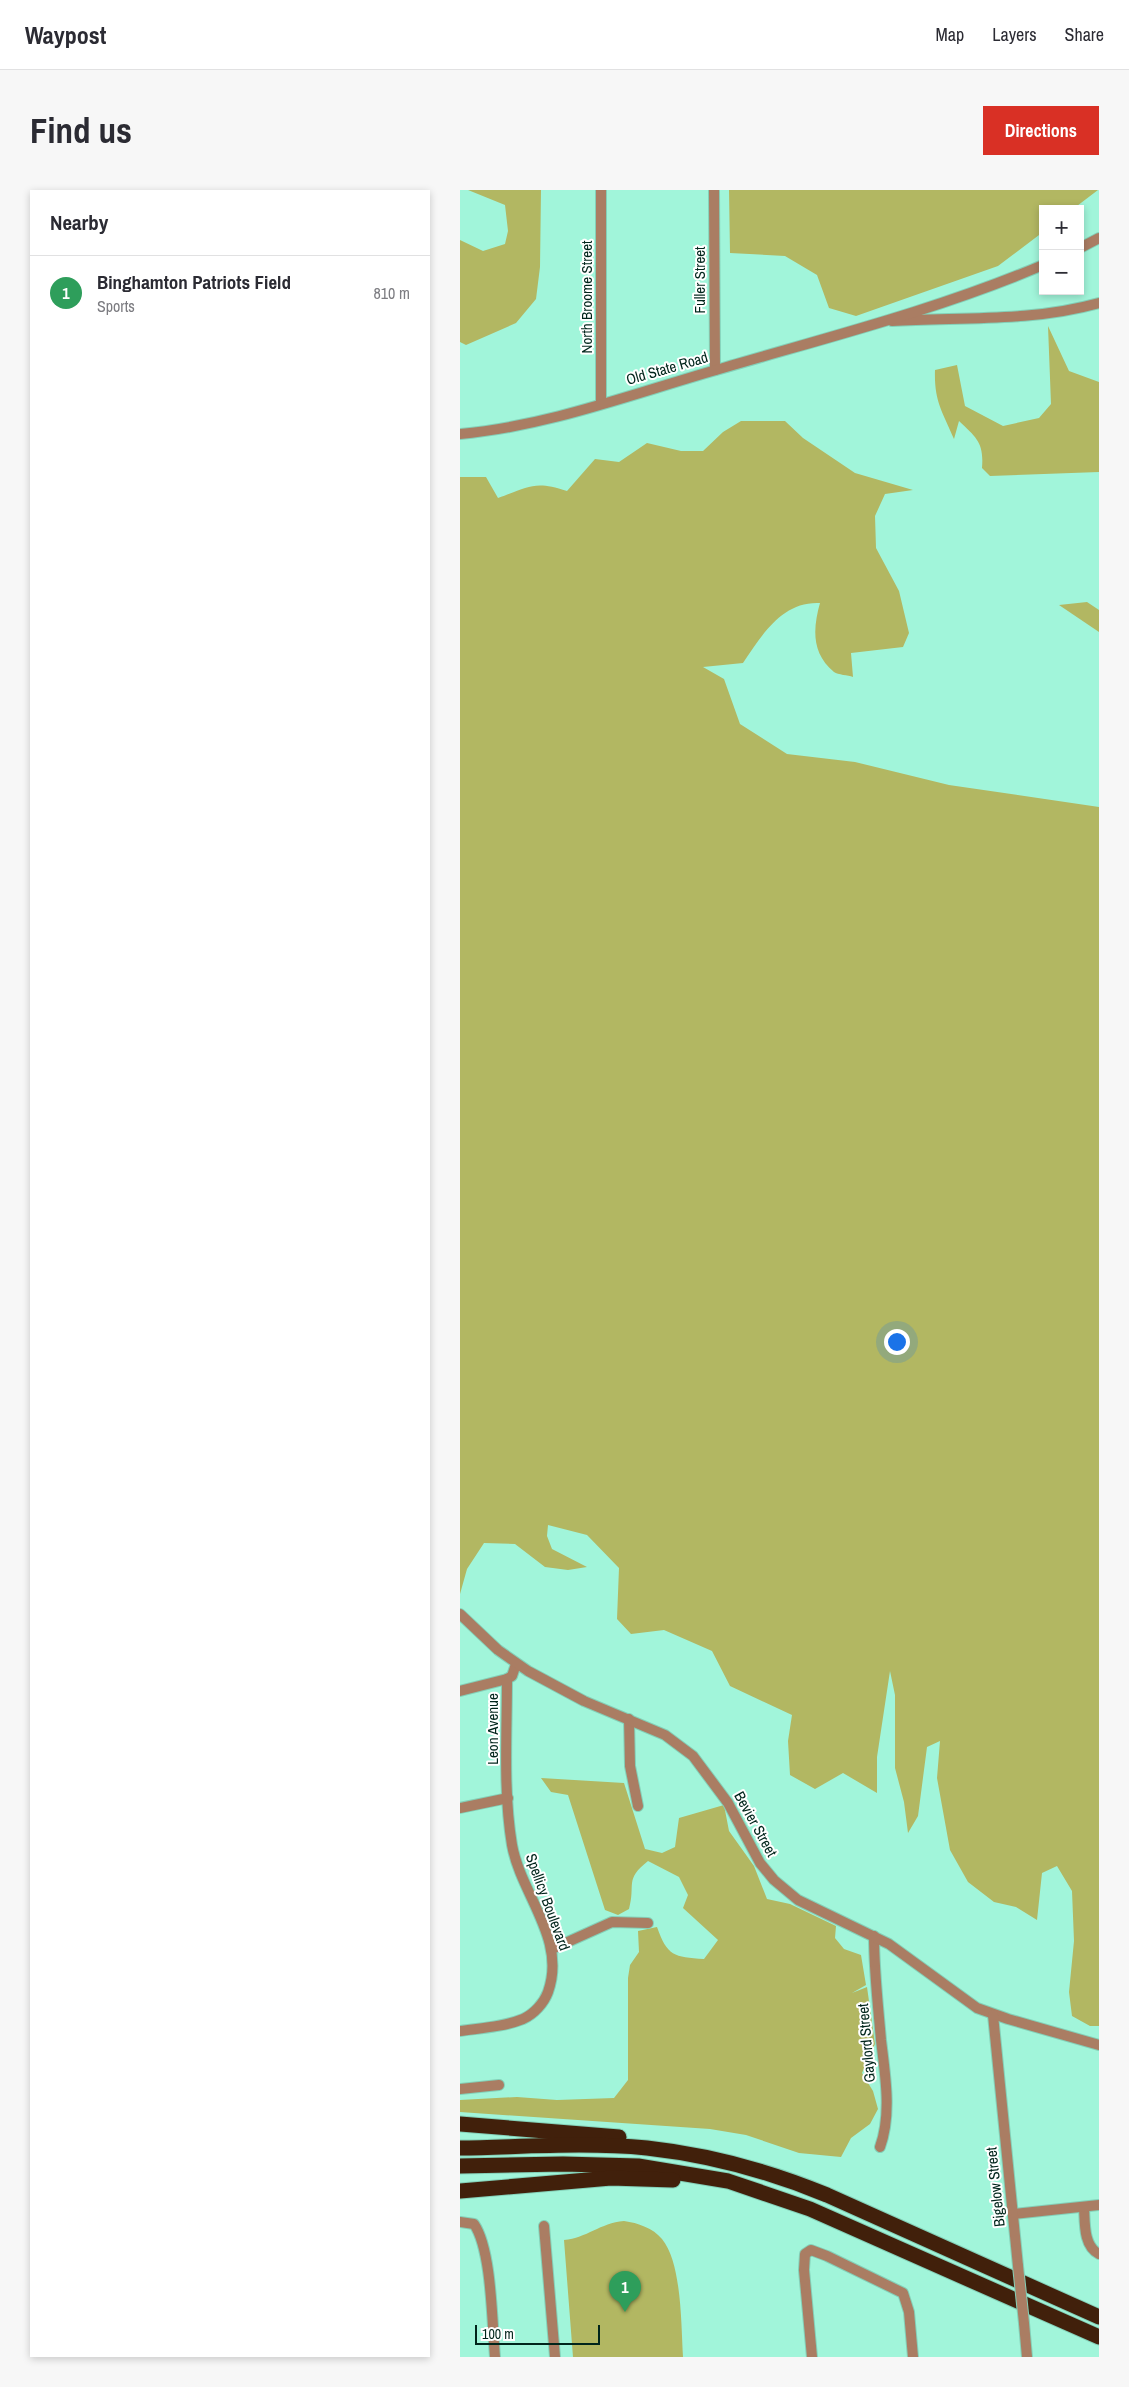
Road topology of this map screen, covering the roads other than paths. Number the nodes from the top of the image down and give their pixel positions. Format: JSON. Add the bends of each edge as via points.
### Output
{"nodes":[{"id":1,"x":601,"y":190,"type":"edge"},
{"id":2,"x":714,"y":190,"type":"edge"},
{"id":3,"x":1099,"y":238,"type":"edge"},
{"id":4,"x":1084,"y":246,"type":"edge"},
{"id":5,"x":1039,"y":267,"type":"edge"},
{"id":6,"x":1099,"y":303,"type":"edge"},
{"id":7,"x":881,"y":321,"type":"junction"},
{"id":8,"x":715,"y":370,"type":"junction"},
{"id":9,"x":601,"y":404,"type":"junction"},
{"id":10,"x":460,"y":434,"type":"edge"},
{"id":11,"x":460,"y":1614,"type":"edge"},
{"id":12,"x":516,"y":1664,"type":"junction"},
{"id":13,"x":507,"y":1679,"type":"junction"},
{"id":14,"x":460,"y":1691,"type":"edge"},
{"id":15,"x":629,"y":1719,"type":"junction"},
{"id":16,"x":508,"y":1798,"type":"junction"},
{"id":17,"x":638,"y":1806,"type":"dead end"},
{"id":18,"x":460,"y":1808,"type":"edge"},
{"id":19,"x":648,"y":1923,"type":"dead end"},
{"id":20,"x":874,"y":1936,"type":"junction"},
{"id":21,"x":552,"y":1949,"type":"junction"},
{"id":22,"x":993,"y":2015,"type":"junction"},
{"id":23,"x":460,"y":2031,"type":"edge"},
{"id":24,"x":1099,"y":2045,"type":"edge"},
{"id":25,"x":499,"y":2085,"type":"dead end"},
{"id":26,"x":460,"y":2089,"type":"edge"},
{"id":27,"x":460,"y":2124,"type":"edge"},
{"id":28,"x":880,"y":2146,"type":"dead end"},
{"id":29,"x":460,"y":2148,"type":"edge"},
{"id":30,"x":691,"y":2154,"type":"junction"},
{"id":31,"x":460,"y":2166,"type":"edge"},
{"id":32,"x":460,"y":2191,"type":"edge"},
{"id":33,"x":1099,"y":2205,"type":"edge"},
{"id":34,"x":1084,"y":2207,"type":"junction"},
{"id":35,"x":1013,"y":2214,"type":"junction"},
{"id":36,"x":830,"y":2218,"type":"junction"},
{"id":37,"x":460,"y":2222,"type":"edge"},
{"id":38,"x":544,"y":2226,"type":"dead end"},
{"id":39,"x":1099,"y":2254,"type":"edge"},
{"id":40,"x":1099,"y":2317,"type":"edge"},
{"id":41,"x":1099,"y":2338,"type":"edge"},
{"id":42,"x":495,"y":2357,"type":"edge"},
{"id":43,"x":555,"y":2357,"type":"edge"},
{"id":44,"x":812,"y":2357,"type":"edge"},
{"id":45,"x":913,"y":2357,"type":"edge"},
{"id":46,"x":1027,"y":2357,"type":"edge"}],
"edges":[{"from":1,"to":9,"type":"street","name":"North Broome Street"},
{"from":2,"to":8,"type":"street","name":"Fuller Street"},
{"from":3,"to":4,"type":"street"},
{"from":5,"to":7,"type":"street","name":"Old State Road"},
{"from":6,"to":7,"type":"street","name":"Old State Road","via":[[1067,312],[1001,319],[952,317]]},
{"from":7,"to":8,"type":"street","name":"Old State Road"},
{"from":8,"to":9,"type":"street","name":"Old State Road"},
{"from":9,"to":10,"type":"street","name":"Old State Road","via":[[522,425]]},
{"from":11,"to":12,"type":"street","name":"Bevier Street"},
{"from":12,"to":13,"type":"street","name":"Leon Avenue","via":[[512,1676]]},
{"from":12,"to":15,"type":"street","name":"Bevier Street","via":[[556,1687]]},
{"from":13,"to":14,"type":"street"},
{"from":13,"to":16,"type":"street","name":"Leon Avenue"},
{"from":15,"to":17,"type":"street","via":[[630,1766]]},
{"from":15,"to":20,"type":"street","name":"Bevier Street","via":[[665,1735],[693,1756],[716,1784],[760,1863],[774,1880],[798,1900]]},
{"from":16,"to":18,"type":"street"},
{"from":16,"to":21,"type":"street","name":"Spellicy Boulevard","via":[[516,1863]]},
{"from":19,"to":21,"type":"street","via":[[612,1922]]},
{"from":20,"to":22,"type":"street","name":"Bevier Street","via":[[966,2001]]},
{"from":20,"to":28,"type":"street","name":"Gaylord Street","via":[[886,2096],[886,2122]]},
{"from":21,"to":23,"type":"street","name":"Spellicy Boulevard","via":[[551,1984],[547,1996],[534,2012],[506,2025]]},
{"from":22,"to":24,"type":"street","name":"Bevier Street"},
{"from":22,"to":35,"type":"street","name":"Bigelow Street"},
{"from":25,"to":26,"type":"street"},
{"from":27,"to":30,"type":"highway","via":[[626,2137]]},
{"from":29,"to":30,"type":"highway","via":[[599,2146]]},
{"from":30,"to":40,"type":"highway","via":[[752,2168],[813,2190]]},
{"from":31,"to":36,"type":"highway","via":[[607,2164],[654,2168],[735,2183]]},
{"from":32,"to":36,"type":"highway","via":[[611,2178],[657,2179],[722,2189]]},
{"from":33,"to":34,"type":"street"},
{"from":34,"to":35,"type":"street"},
{"from":34,"to":39,"type":"street","via":[[1088,2241]]},
{"from":35,"to":46,"type":"street","name":"Bigelow Street","bridge":true},
{"from":36,"to":41,"type":"highway"},
{"from":37,"to":42,"type":"street","via":[[474,2224],[479,2230],[487,2264]]},
{"from":38,"to":43,"type":"street"},
{"from":44,"to":45,"type":"street","via":[[804,2260],[811,2250],[903,2293]]}]}
